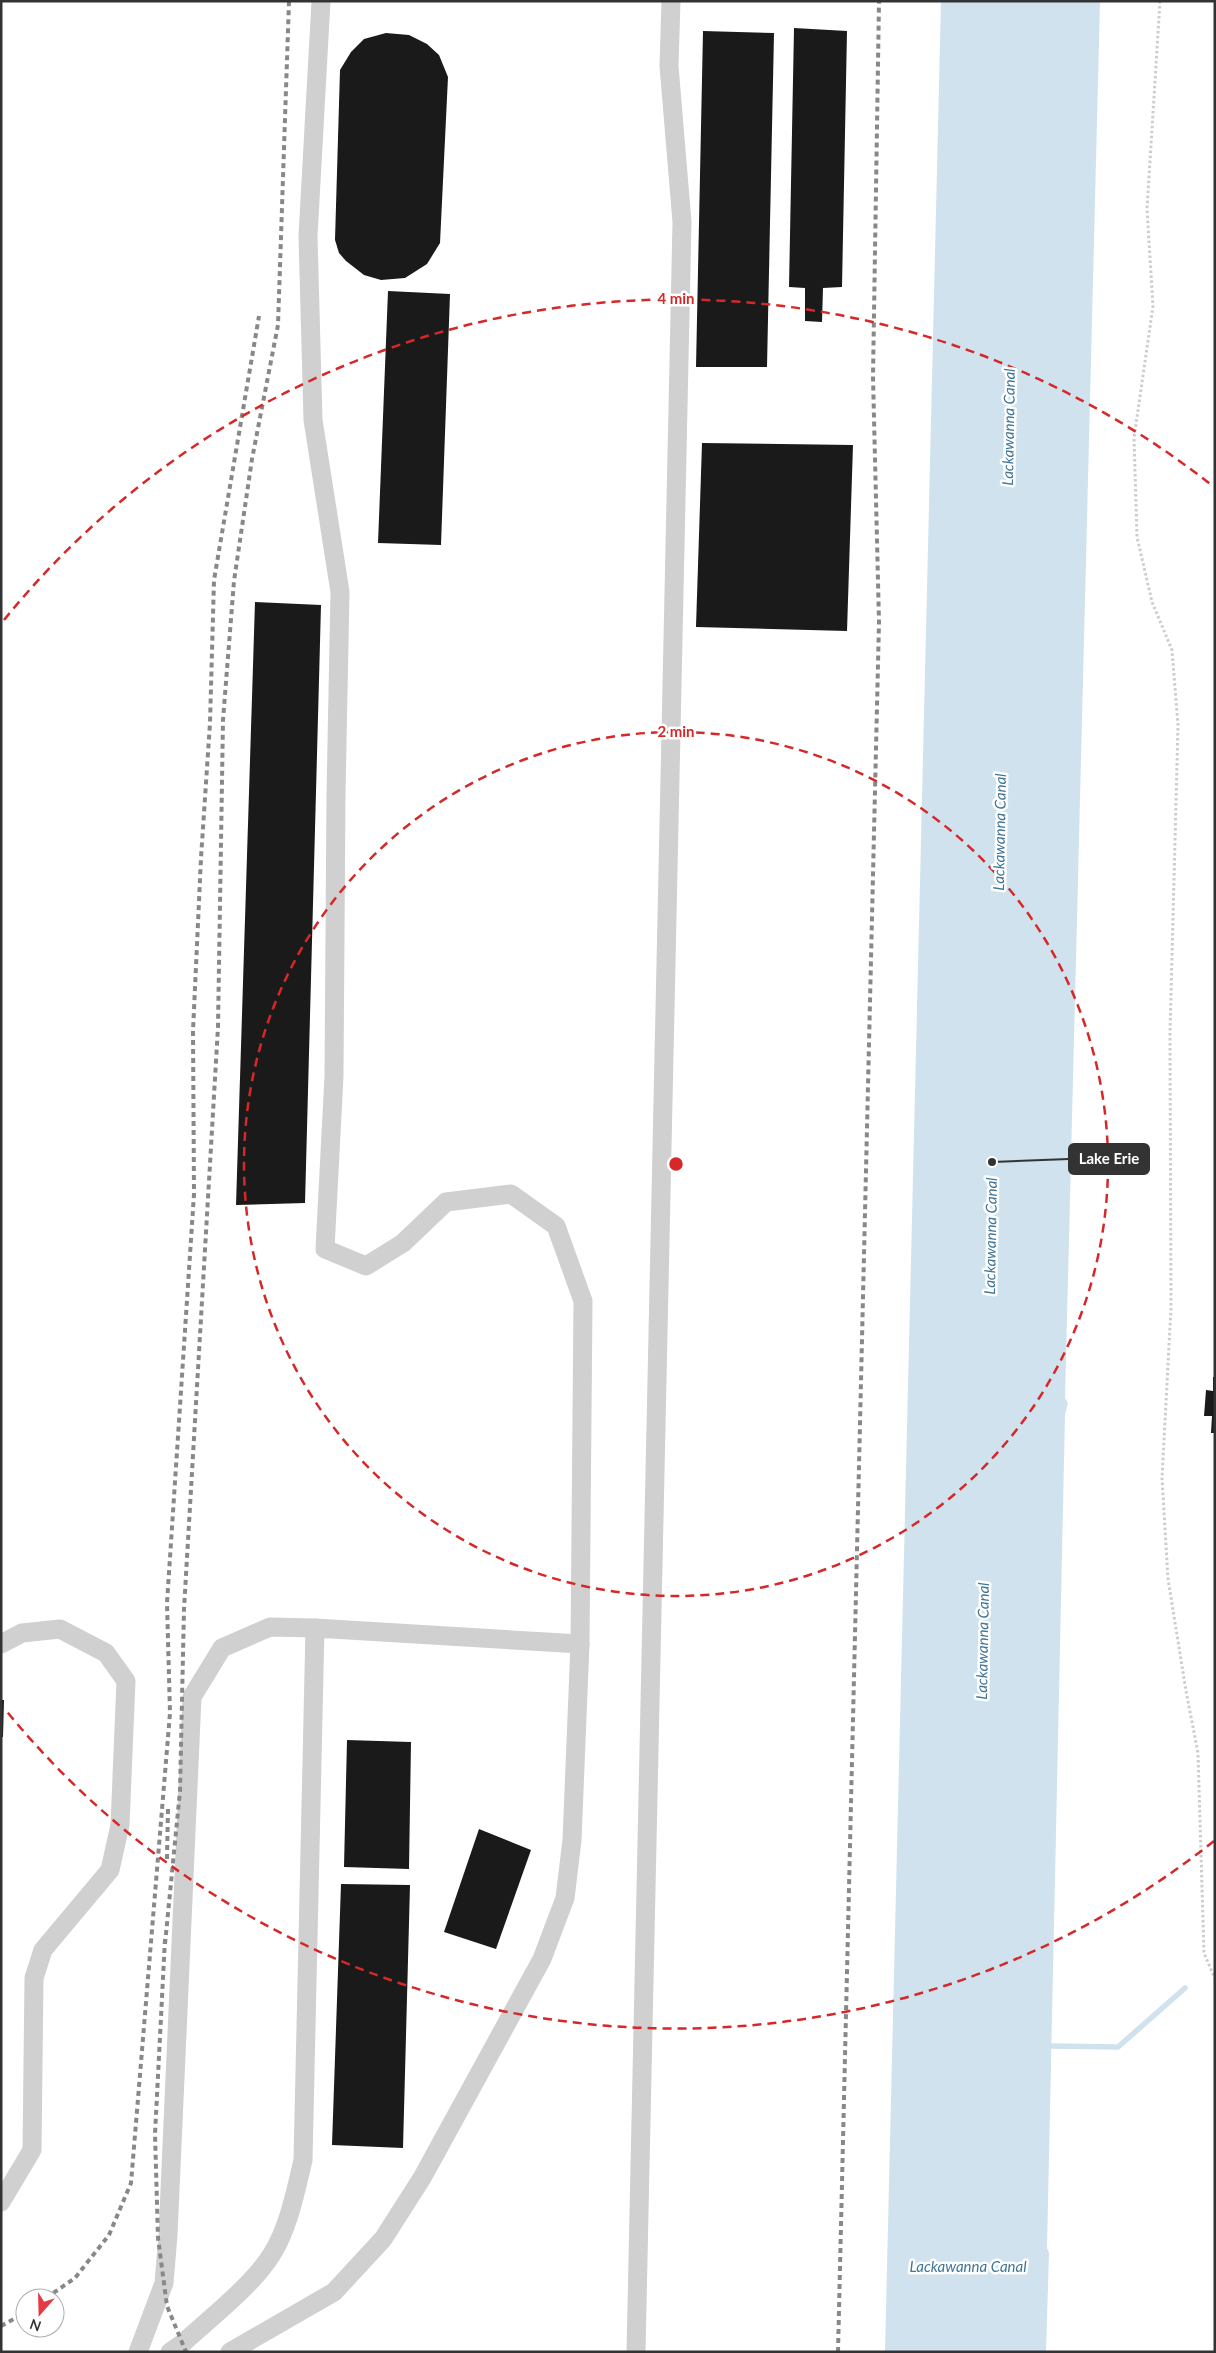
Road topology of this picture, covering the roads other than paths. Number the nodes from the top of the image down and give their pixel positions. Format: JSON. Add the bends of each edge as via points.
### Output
{"nodes":[{"id":1,"x":321,"y":1,"type":"edge"},
{"id":2,"x":671,"y":1,"type":"edge"},
{"id":3,"x":315,"y":1628,"type":"junction"},
{"id":4,"x":1,"y":1644,"type":"edge"},
{"id":5,"x":580,"y":1644,"type":"junction"},
{"id":6,"x":1,"y":2202,"type":"edge"},
{"id":7,"x":138,"y":2352,"type":"edge"},
{"id":8,"x":170,"y":2352,"type":"edge"},
{"id":9,"x":230,"y":2352,"type":"edge"},
{"id":10,"x":636,"y":2352,"type":"edge"}],
"edges":[{"from":1,"to":5,"type":"lane","via":[[308,236],[312,420],[340,592],[334,1076],[324,1249],[366,1266],[403,1243],[446,1202],[511,1194],[556,1226],[584,1301]]},
{"from":2,"to":10,"type":"lane","via":[[670,66],[682,222]]},
{"from":3,"to":5,"type":"lane"},
{"from":3,"to":7,"type":"lane","via":[[270,1627],[222,1648],[192,1697],[164,2283]]},
{"from":3,"to":8,"type":"lane","via":[[303,2160],[292,2207],[272,2254],[253,2278]]},
{"from":4,"to":6,"type":"lane","via":[[22,1633],[60,1629],[106,1652],[126,1681],[120,1825],[110,1870],[43,1950],[34,1978],[32,2150]]},
{"from":5,"to":9,"type":"lane","via":[[572,1840],[565,1898],[542,1959],[422,2178],[383,2239],[334,2292]]}]}
